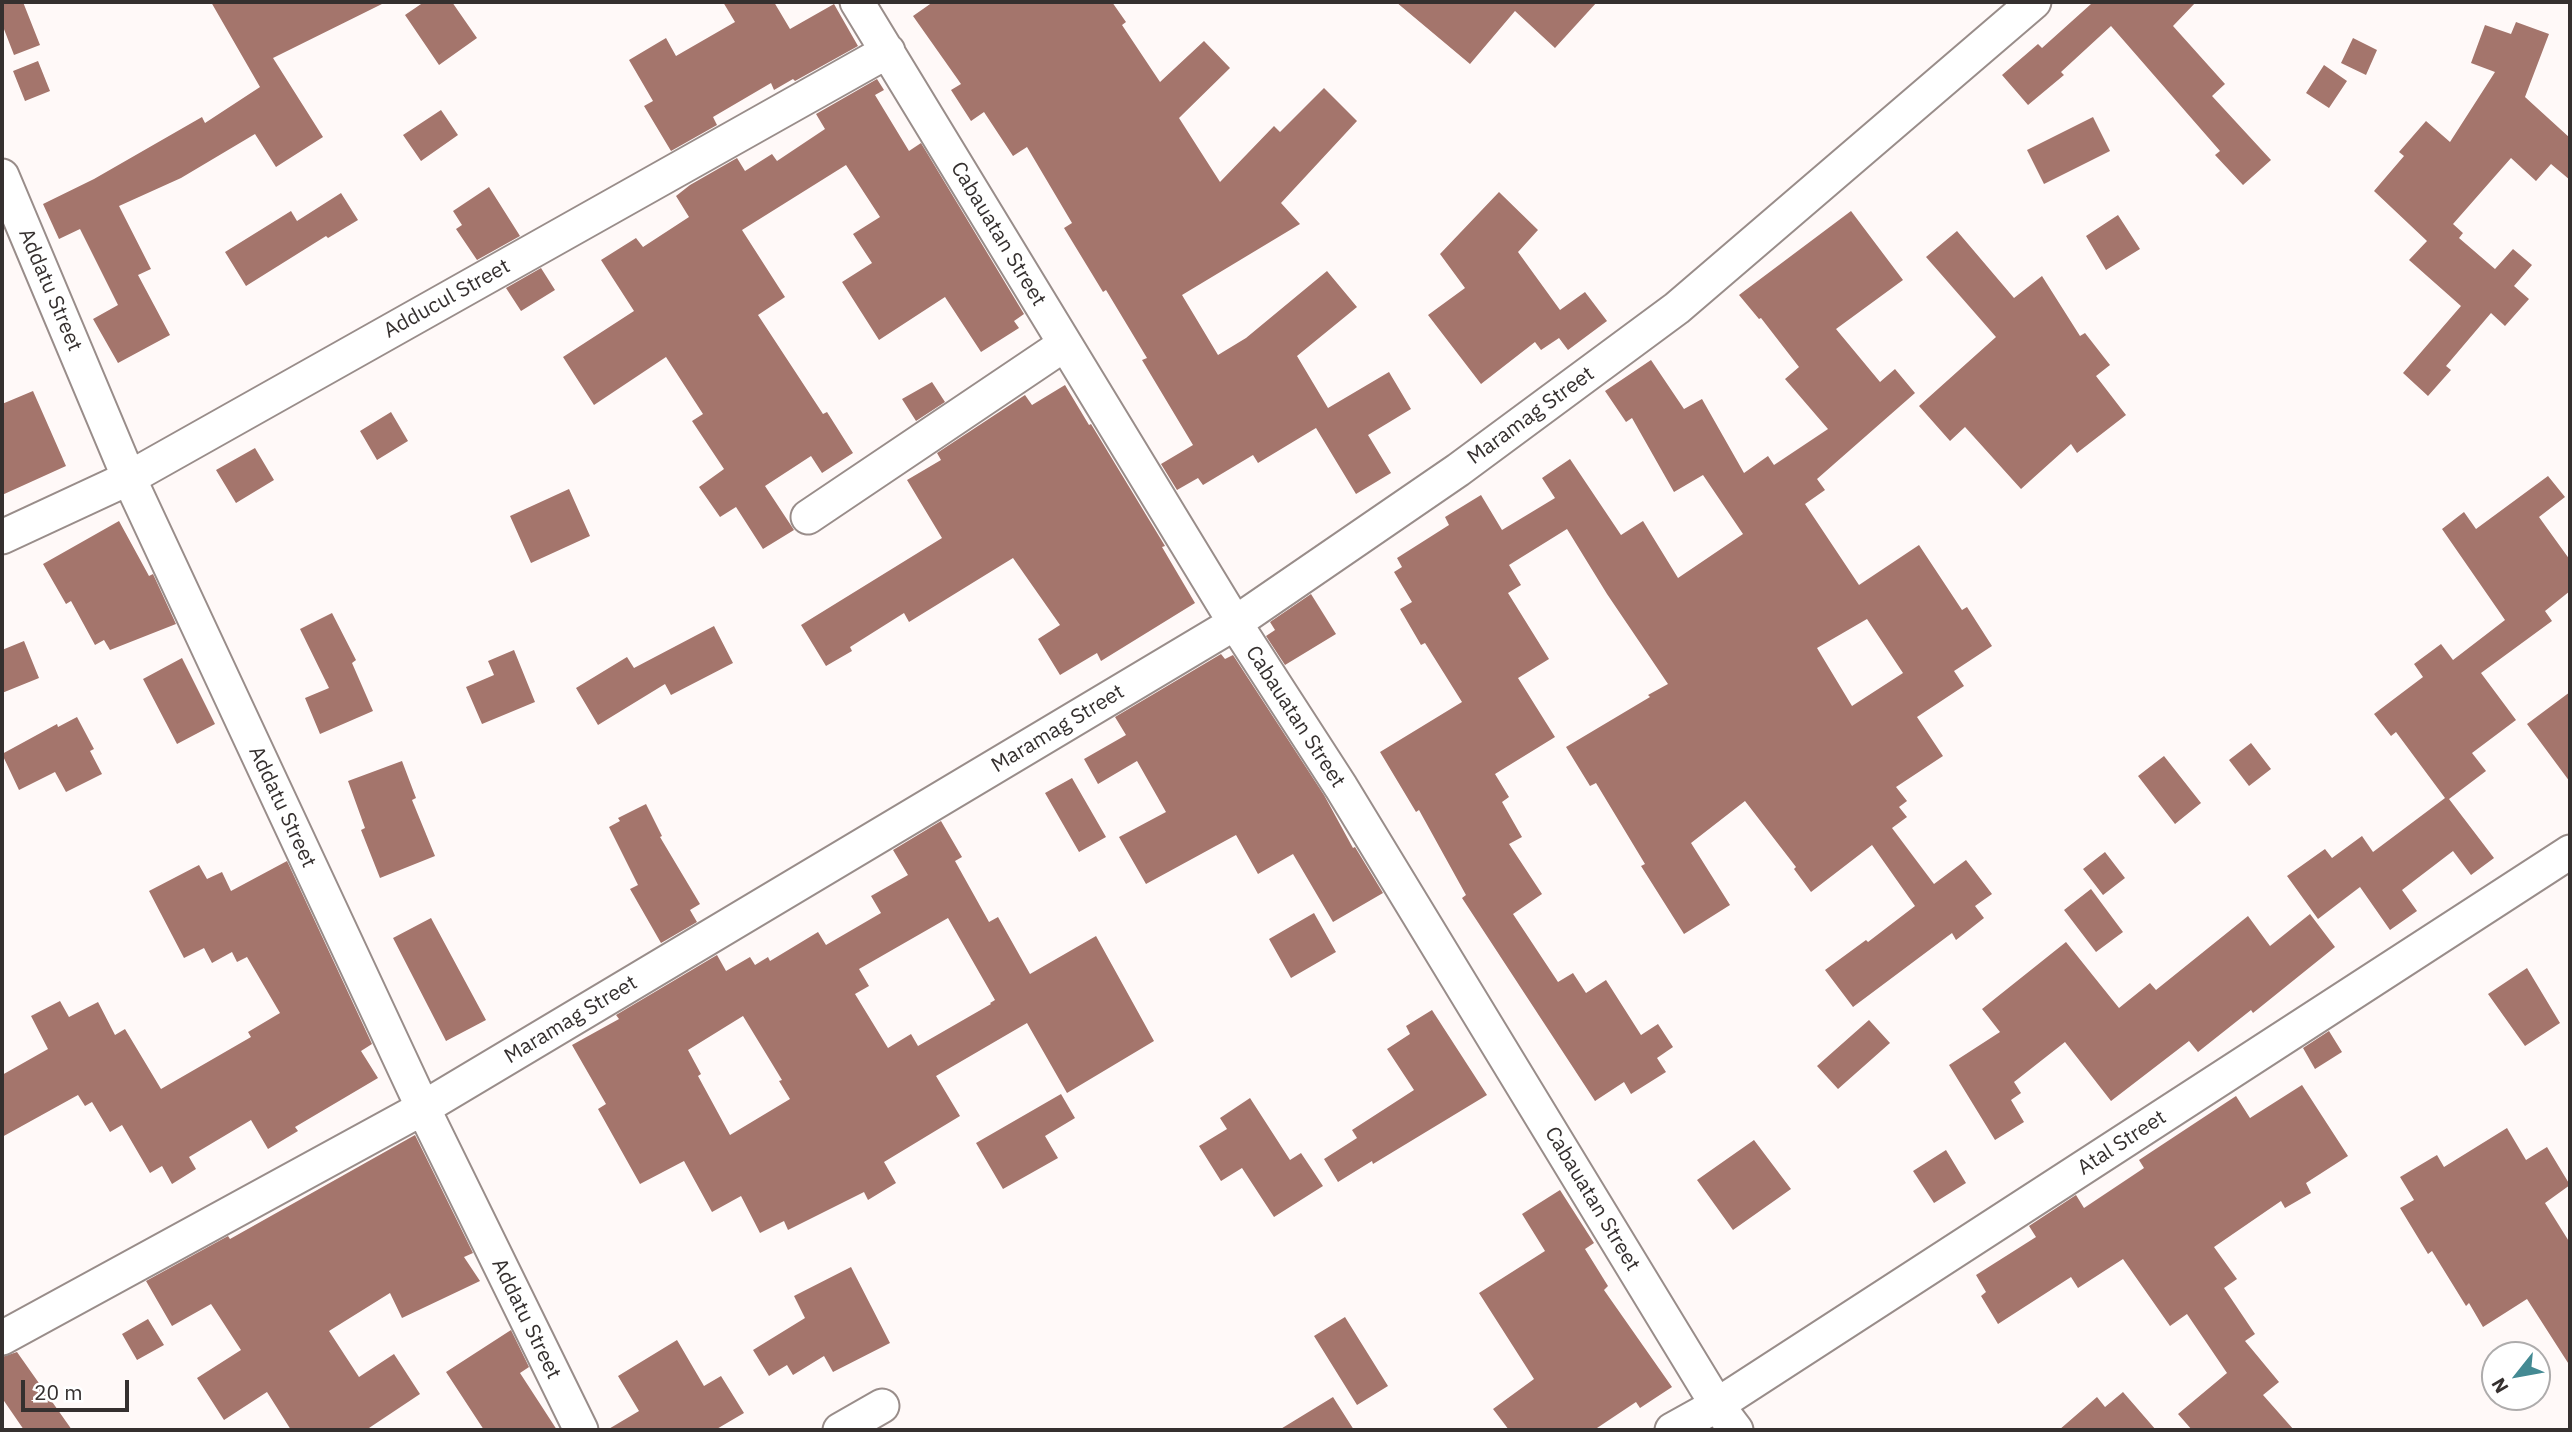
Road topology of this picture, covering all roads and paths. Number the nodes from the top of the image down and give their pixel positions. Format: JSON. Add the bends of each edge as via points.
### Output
{"nodes":[{"id":1,"x":857,"y":2,"type":"edge"},
{"id":2,"x":2034,"y":2,"type":"edge"},
{"id":3,"x":888,"y":51,"type":"junction"},
{"id":4,"x":2,"y":176,"type":"edge"},
{"id":5,"x":1065,"y":344,"type":"junction"},
{"id":6,"x":129,"y":478,"type":"junction"},
{"id":7,"x":808,"y":517,"type":"dead end"},
{"id":8,"x":2,"y":537,"type":"edge"},
{"id":9,"x":1235,"y":624,"type":"junction"},
{"id":10,"x":2570,"y":852,"type":"edge"},
{"id":11,"x":423,"y":1108,"type":"junction"},
{"id":12,"x":2,"y":1338,"type":"edge"},
{"id":13,"x":883,"y":1406,"type":"dead end"},
{"id":14,"x":1726,"y":1417,"type":"edge"},
{"id":15,"x":581,"y":1430,"type":"edge"},
{"id":16,"x":840,"y":1430,"type":"edge"},
{"id":17,"x":1672,"y":1430,"type":"edge"}],
"edges":[{"from":1,"to":3,"type":"street","name":"Cabauatan Street"},
{"from":2,"to":9,"type":"street","name":"Maramag Street","via":[[1677,308],[1458,470]]},
{"from":3,"to":5,"type":"street","name":"Cabauatan Street"},
{"from":3,"to":6,"type":"street","name":"Adducul Street"},
{"from":4,"to":6,"type":"street","name":"Addatu Street"},
{"from":5,"to":7,"type":"street"},
{"from":5,"to":9,"type":"street","name":"Cabauatan Street"},
{"from":6,"to":8,"type":"street","name":"Adducul Street"},
{"from":6,"to":11,"type":"street","name":"Addatu Street"},
{"from":9,"to":11,"type":"street","name":"Maramag Street"},
{"from":9,"to":14,"type":"street","name":"Cabauatan Street","via":[[1341,787]]},
{"from":10,"to":14,"type":"street","name":"Atal Street"},
{"from":11,"to":12,"type":"street","name":"Maramag Street"},
{"from":11,"to":15,"type":"street","name":"Addatu Street"},
{"from":13,"to":16,"type":"street"},
{"from":14,"to":17,"type":"street","name":"Atal Street"}]}
